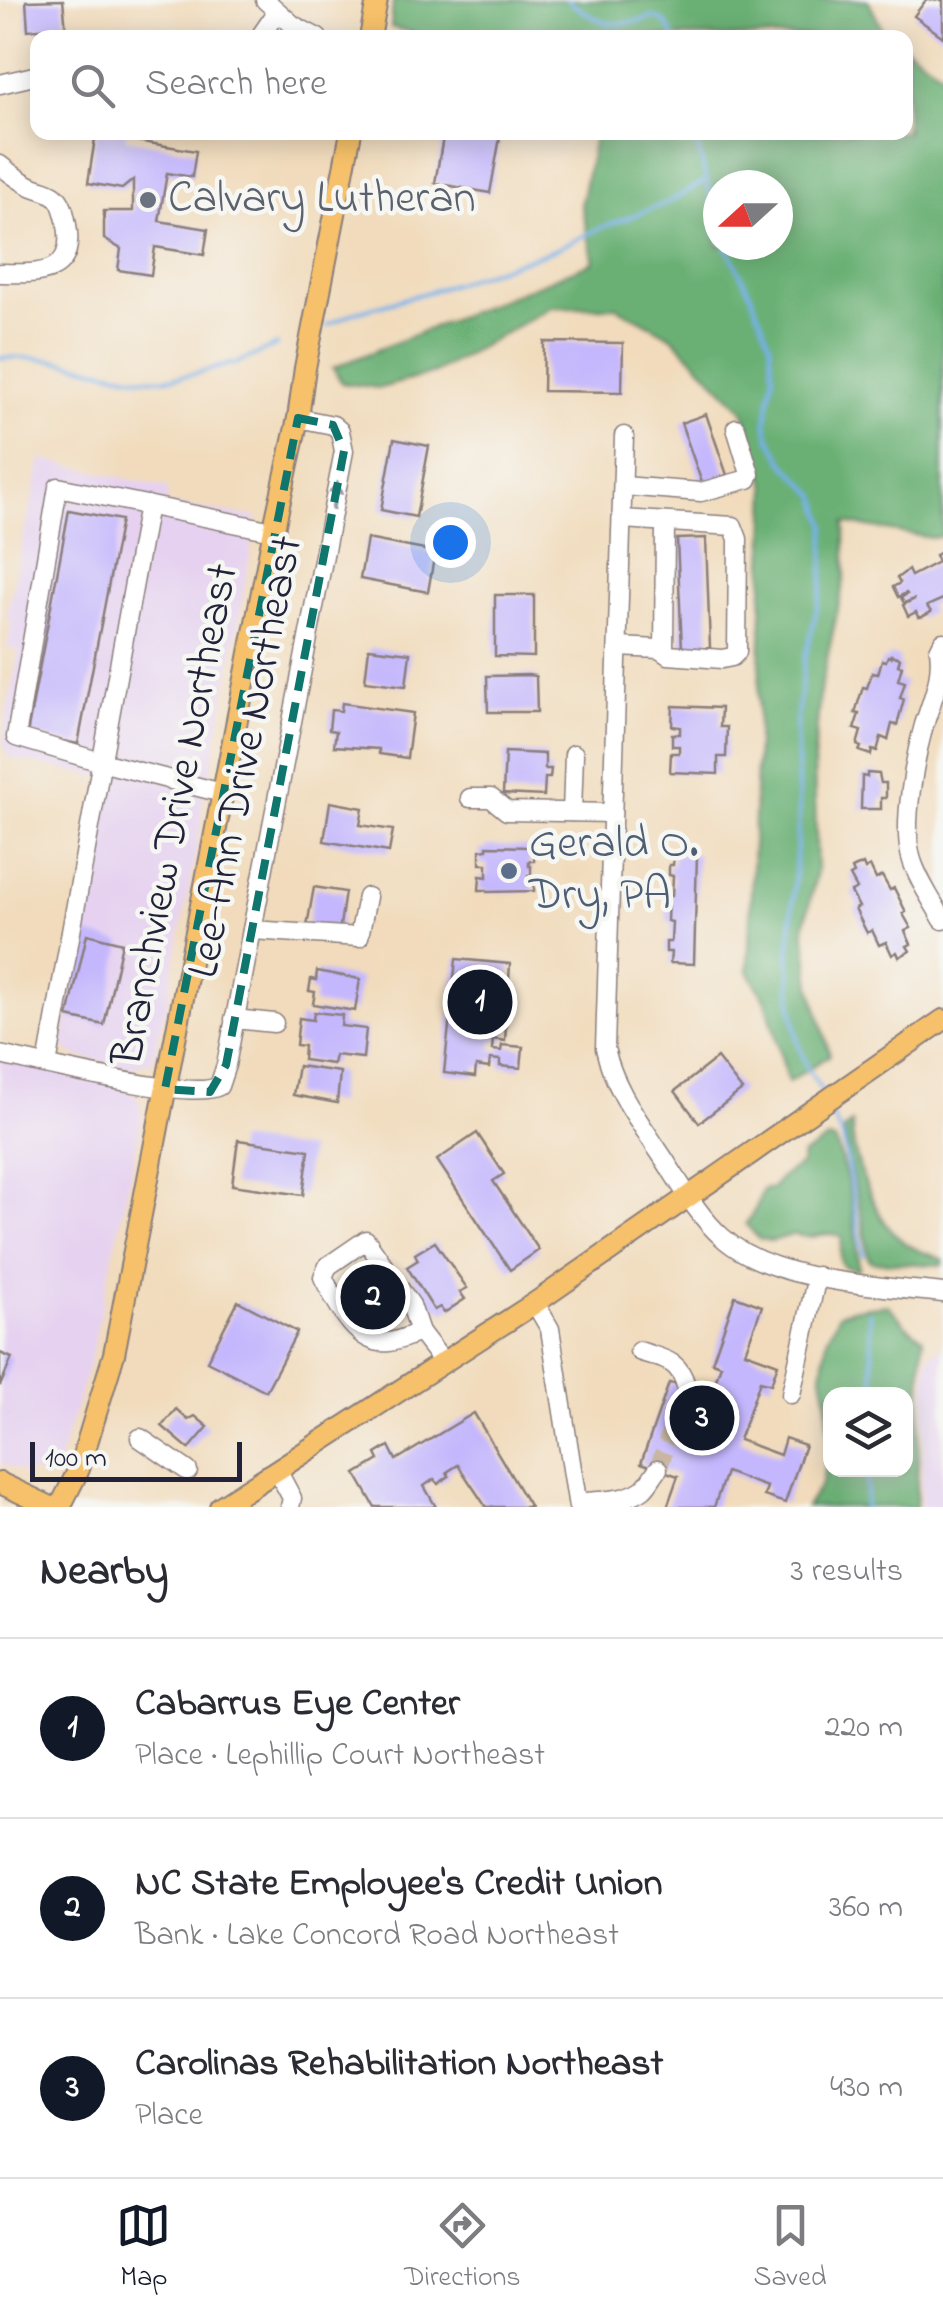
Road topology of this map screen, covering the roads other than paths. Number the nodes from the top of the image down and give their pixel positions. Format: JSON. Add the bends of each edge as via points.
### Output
{"nodes":[{"id":1,"x":377,"y":0,"type":"edge"},
{"id":2,"x":271,"y":6,"type":"edge"},
{"id":3,"x":262,"y":30,"type":"edge"},
{"id":4,"x":303,"y":30,"type":"edge"},
{"id":5,"x":371,"y":30,"type":"edge"},
{"id":6,"x":30,"y":76,"type":"edge"},
{"id":7,"x":0,"y":84,"type":"edge"},
{"id":8,"x":350,"y":140,"type":"edge"},
{"id":9,"x":0,"y":165,"type":"edge"},
{"id":10,"x":0,"y":273,"type":"edge"},
{"id":11,"x":298,"y":418,"type":"junction"},
{"id":12,"x":736,"y":428,"type":"dead end"},
{"id":13,"x":624,"y":436,"type":"dead end"},
{"id":14,"x":623,"y":486,"type":"junction"},
{"id":15,"x":148,"y":505,"type":"junction"},
{"id":16,"x":622,"y":518,"type":"junction"},
{"id":17,"x":665,"y":522,"type":"junction"},
{"id":18,"x":274,"y":531,"type":"junction"},
{"id":19,"x":943,"y":642,"type":"edge"},
{"id":20,"x":618,"y":646,"type":"junction"},
{"id":21,"x":664,"y":652,"type":"junction"},
{"id":22,"x":574,"y":754,"type":"dead end"},
{"id":23,"x":101,"y":762,"type":"junction"},
{"id":24,"x":222,"y":794,"type":"junction"},
{"id":25,"x":470,"y":798,"type":"dead end"},
{"id":26,"x":572,"y":812,"type":"junction"},
{"id":27,"x":612,"y":814,"type":"junction"},
{"id":28,"x":367,"y":897,"type":"dead end"},
{"id":29,"x":943,"y":920,"type":"edge"},
{"id":30,"x":252,"y":930,"type":"junction"},
{"id":31,"x":234,"y":1019,"type":"junction"},
{"id":32,"x":943,"y":1020,"type":"edge"},
{"id":33,"x":274,"y":1022,"type":"dead end"},
{"id":34,"x":0,"y":1055,"type":"edge"},
{"id":35,"x":47,"y":1064,"type":"junction"},
{"id":36,"x":165,"y":1089,"type":"junction"},
{"id":37,"x":690,"y":1196,"type":"junction"},
{"id":38,"x":817,"y":1276,"type":"junction"},
{"id":39,"x":943,"y":1293,"type":"edge"},
{"id":40,"x":535,"y":1303,"type":"junction"},
{"id":41,"x":420,"y":1332,"type":"junction"},
{"id":42,"x":640,"y":1351,"type":"dead end"},
{"id":43,"x":443,"y":1362,"type":"junction"},
{"id":44,"x":686,"y":1386,"type":"dead end"},
{"id":45,"x":790,"y":1394,"type":"dead end"},
{"id":46,"x":140,"y":1438,"type":"dead end"},
{"id":47,"x":658,"y":1469,"type":"tunnel mouth"},
{"id":48,"x":277,"y":1470,"type":"junction"},
{"id":49,"x":188,"y":1471,"type":"dead end"},
{"id":50,"x":0,"y":1484,"type":"edge"},
{"id":51,"x":578,"y":1505,"type":"edge"},
{"id":52,"x":51,"y":1507,"type":"edge"},
{"id":53,"x":60,"y":1507,"type":"edge"},
{"id":54,"x":220,"y":1507,"type":"edge"},
{"id":55,"x":290,"y":1507,"type":"edge"}],
"edges":[{"from":1,"to":5,"type":"main road"},
{"from":2,"to":3,"type":"street"},
{"from":2,"to":4,"type":"street"},
{"from":6,"to":7,"type":"street"},
{"from":8,"to":11,"type":"main road","name":"Branchview Drive Northeast"},
{"from":9,"to":10,"type":"street","via":[[54,194],[69,243],[66,256],[49,271]]},
{"from":11,"to":18,"type":"main road","name":"Branchview Drive Northeast"},
{"from":30,"to":11,"type":"street","name":"Lee-Ann Drive Northeast","one_way":true,"via":[[344,452],[333,426]]},
{"from":12,"to":14,"type":"street","via":[[748,479],[701,492]]},
{"from":13,"to":14,"type":"street"},
{"from":14,"to":16,"type":"street"},
{"from":15,"to":18,"type":"street"},
{"from":15,"to":23,"type":"street"},
{"from":15,"to":23,"type":"street","via":[[58,487],[16,737]]},
{"from":16,"to":17,"type":"street"},
{"from":16,"to":20,"type":"street"},
{"from":17,"to":21,"type":"street"},
{"from":17,"to":21,"type":"street","via":[[733,526],[738,538],[737,652],[722,659]]},
{"from":18,"to":24,"type":"main road","name":"Branchview Drive Northeast"},
{"from":19,"to":29,"type":"street","via":[[911,782],[909,844]]},
{"from":20,"to":21,"type":"street"},
{"from":20,"to":27,"type":"street"},
{"from":22,"to":26,"type":"street"},
{"from":23,"to":24,"type":"street"},
{"from":23,"to":35,"type":"street"},
{"from":24,"to":36,"type":"main road","name":"Branchview Drive Northeast"},
{"from":25,"to":26,"type":"street","via":[[492,798],[506,811]]},
{"from":26,"to":27,"type":"street"},
{"from":27,"to":37,"type":"street","via":[[605,1048],[627,1103]]},
{"from":28,"to":30,"type":"street","via":[[359,938]]},
{"from":30,"to":31,"type":"street","name":"Lee-Ann Drive Northeast"},
{"from":31,"to":33,"type":"street"},
{"from":31,"to":36,"type":"street","name":"Lee-Ann Drive Northeast","via":[[219,1086],[210,1092]]},
{"from":32,"to":37,"type":"main road"},
{"from":34,"to":35,"type":"street"},
{"from":35,"to":36,"type":"street"},
{"from":36,"to":53,"type":"main road","name":"Branchview Drive Northeast","via":[[114,1354]]},
{"from":37,"to":38,"type":"street","via":[[738,1250]]},
{"from":37,"to":40,"type":"main road"},
{"from":38,"to":39,"type":"street"},
{"from":38,"to":45,"type":"street"},
{"from":40,"to":43,"type":"main road"},
{"from":40,"to":51,"type":"street","via":[[550,1328]]},
{"from":41,"to":41,"type":"street","via":[[412,1306],[366,1240],[328,1266],[323,1277],[361,1336],[386,1343]]},
{"from":41,"to":43,"type":"street"},
{"from":42,"to":44,"type":"street","via":[[673,1364]]},
{"from":43,"to":48,"type":"main road"},
{"from":46,"to":49,"type":"street"},
{"from":47,"to":51,"type":"street","via":[[644,1488]]},
{"from":48,"to":54,"type":"main road"},
{"from":48,"to":55,"type":"street"},
{"from":50,"to":52,"type":"main road"}]}
